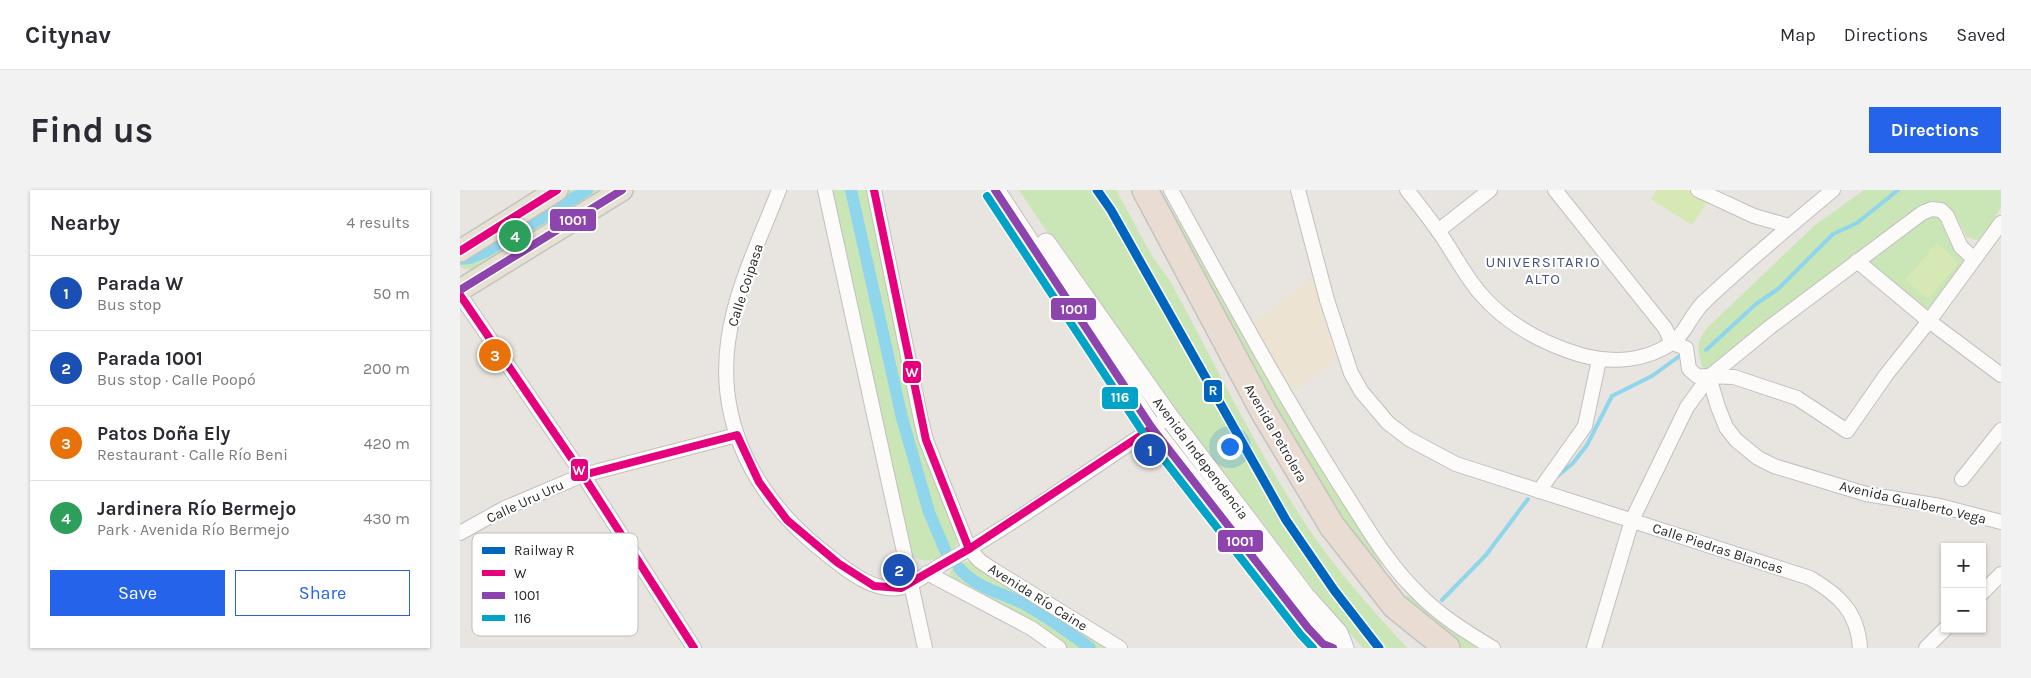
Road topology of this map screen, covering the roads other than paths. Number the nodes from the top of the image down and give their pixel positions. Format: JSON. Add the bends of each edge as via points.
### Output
{"nodes":[{"id":1,"x":557,"y":190,"type":"edge"},
{"id":2,"x":622,"y":190,"type":"edge"},
{"id":3,"x":778,"y":190,"type":"edge"},
{"id":4,"x":826,"y":190,"type":"edge"},
{"id":5,"x":874,"y":190,"type":"edge"},
{"id":6,"x":995,"y":190,"type":"edge"},
{"id":7,"x":1010,"y":190,"type":"edge"},
{"id":8,"x":1126,"y":190,"type":"edge"},
{"id":9,"x":1145,"y":190,"type":"edge"},
{"id":10,"x":1170,"y":190,"type":"edge"},
{"id":11,"x":1298,"y":190,"type":"edge"},
{"id":12,"x":1407,"y":190,"type":"edge"},
{"id":13,"x":1490,"y":190,"type":"edge"},
{"id":14,"x":1556,"y":190,"type":"edge"},
{"id":15,"x":1698,"y":190,"type":"edge"},
{"id":16,"x":1833,"y":190,"type":"edge"},
{"id":17,"x":532,"y":197,"type":"edge"},
{"id":18,"x":2001,"y":223,"type":"edge"},
{"id":19,"x":1789,"y":226,"type":"junction"},
{"id":20,"x":1438,"y":230,"type":"junction"},
{"id":21,"x":461,"y":249,"type":"edge"},
{"id":22,"x":1974,"y":259,"type":"junction"},
{"id":23,"x":1857,"y":261,"type":"junction"},
{"id":24,"x":460,"y":290,"type":"edge"},
{"id":25,"x":460,"y":294,"type":"edge"},
{"id":26,"x":1929,"y":321,"type":"junction"},
{"id":27,"x":1672,"y":343,"type":"junction"},
{"id":28,"x":1599,"y":360,"type":"junction"},
{"id":29,"x":2001,"y":375,"type":"edge"},
{"id":30,"x":1709,"y":377,"type":"junction"},
{"id":31,"x":1169,"y":417,"type":"junction"},
{"id":32,"x":1152,"y":428,"type":"junction"},
{"id":33,"x":2001,"y":430,"type":"edge"},
{"id":34,"x":736,"y":435,"type":"junction"},
{"id":35,"x":583,"y":475,"type":"junction"},
{"id":36,"x":1962,"y":479,"type":"dead end"},
{"id":37,"x":1539,"y":491,"type":"junction"},
{"id":38,"x":1632,"y":520,"type":"junction"},
{"id":39,"x":2001,"y":522,"type":"edge"},
{"id":40,"x":460,"y":533,"type":"edge"},
{"id":41,"x":620,"y":533,"type":"edge"},
{"id":42,"x":969,"y":549,"type":"junction"},
{"id":43,"x":638,"y":561,"type":"edge"},
{"id":44,"x":927,"y":573,"type":"junction"},
{"id":45,"x":1400,"y":574,"type":"junction"},
{"id":46,"x":2001,"y":574,"type":"edge"},
{"id":47,"x":912,"y":583,"type":"junction"},
{"id":48,"x":1380,"y":589,"type":"junction"},
{"id":49,"x":1986,"y":589,"type":"edge"},
{"id":50,"x":1941,"y":633,"type":"edge"},
{"id":51,"x":694,"y":648,"type":"edge"},
{"id":52,"x":925,"y":648,"type":"edge"},
{"id":53,"x":1059,"y":648,"type":"edge"},
{"id":54,"x":1120,"y":648,"type":"edge"},
{"id":55,"x":1333,"y":648,"type":"edge"},
{"id":56,"x":1344,"y":648,"type":"edge"},
{"id":57,"x":1417,"y":648,"type":"edge"},
{"id":58,"x":1447,"y":648,"type":"edge"},
{"id":59,"x":1493,"y":648,"type":"edge"},
{"id":60,"x":1594,"y":648,"type":"edge"},
{"id":61,"x":1860,"y":648,"type":"edge"},
{"id":62,"x":1926,"y":648,"type":"edge"}],
"edges":[{"from":1,"to":17,"type":"main road"},
{"from":2,"to":24,"type":"main road"},
{"from":3,"to":34,"type":"street","name":"Calle Coipasa","via":[[741,288],[728,342],[727,385]]},
{"from":4,"to":47,"type":"street"},
{"from":5,"to":42,"type":"street","name":"Avenida Río Caine","via":[[926,440]]},
{"from":6,"to":32,"type":"main road","name":"Avenida Independencia"},
{"from":7,"to":31,"type":"main road","name":"Avenida Independencia"},
{"from":8,"to":57,"type":"highway","name":"Avenida Petrolera","via":[[1270,454],[1350,572]]},
{"from":9,"to":48,"type":"highway","name":"Avenida Petrolera","via":[[1299,475],[1332,526]]},
{"from":10,"to":45,"type":"street","via":[[1280,388],[1366,526]]},
{"from":11,"to":37,"type":"street","name":"Calle Piedras Blancas","via":[[1327,300],[1351,373],[1375,410],[1408,439],[1430,452],[1456,464]]},
{"from":12,"to":20,"type":"street"},
{"from":13,"to":20,"type":"street"},
{"from":14,"to":27,"type":"street","via":[[1665,328]]},
{"from":15,"to":19,"type":"street","via":[[1754,216]]},
{"from":16,"to":19,"type":"street"},
{"from":17,"to":21,"type":"main road"},
{"from":18,"to":22,"type":"street"},
{"from":19,"to":27,"type":"street","via":[[1702,304]]},
{"from":20,"to":28,"type":"street","via":[[1478,291],[1498,312],[1543,342]]},
{"from":22,"to":23,"type":"street","via":[[1961,247],[1947,216],[1941,210],[1932,209]]},
{"from":22,"to":26,"type":"street"},
{"from":23,"to":26,"type":"street"},
{"from":23,"to":30,"type":"street","via":[[1770,326]]},
{"from":25,"to":35,"type":"street"},
{"from":26,"to":29,"type":"street"},
{"from":26,"to":30,"type":"street","via":[[1847,431],[1797,398],[1734,377]]},
{"from":27,"to":28,"type":"street","via":[[1652,353],[1622,361]]},
{"from":27,"to":30,"type":"street","via":[[1686,348],[1689,369],[1697,376]]},
{"from":28,"to":37,"type":"street","via":[[1585,426]]},
{"from":30,"to":38,"type":"street","via":[[1687,407]]},
{"from":30,"to":39,"type":"street","name":"Avenida Gualberto Vega","via":[[1726,427],[1758,458],[1774,466],[1866,494],[1940,506]]},
{"from":31,"to":32,"type":"street"},
{"from":31,"to":56,"type":"main road","name":"Avenida Independencia","via":[[1338,633]]},
{"from":32,"to":42,"type":"street"},
{"from":32,"to":55,"type":"main road","name":"Avenida Independencia","via":[[1308,628],[1323,644]]},
{"from":33,"to":36,"type":"street"},
{"from":34,"to":35,"type":"street","name":"Calle Uru Uru"},
{"from":34,"to":47,"type":"street","name":"Calle Coipasa","via":[[759,482],[802,534],[874,586],[901,588]]},
{"from":35,"to":40,"type":"street","name":"Calle Uru Uru","via":[[505,508]]},
{"from":35,"to":41,"type":"street"},
{"from":37,"to":38,"type":"street","name":"Calle Piedras Blancas"},
{"from":38,"to":60,"type":"street"},
{"from":38,"to":61,"type":"street","name":"Calle Piedras Blancas","via":[[1786,570],[1827,588],[1843,602],[1852,616],[1859,632]]},
{"from":42,"to":44,"type":"street"},
{"from":42,"to":54,"type":"street","name":"Avenida Río Caine","via":[[986,565]]},
{"from":43,"to":51,"type":"street"},
{"from":44,"to":47,"type":"street"},
{"from":44,"to":53,"type":"street","via":[[1031,628]]},
{"from":45,"to":48,"type":"street"},
{"from":45,"to":59,"type":"street","via":[[1452,622]]},
{"from":46,"to":49,"type":"street"},
{"from":47,"to":52,"type":"street"},
{"from":48,"to":58,"type":"highway","name":"Avenida Petrolera","via":[[1410,620]]},
{"from":50,"to":62,"type":"street"}]}
